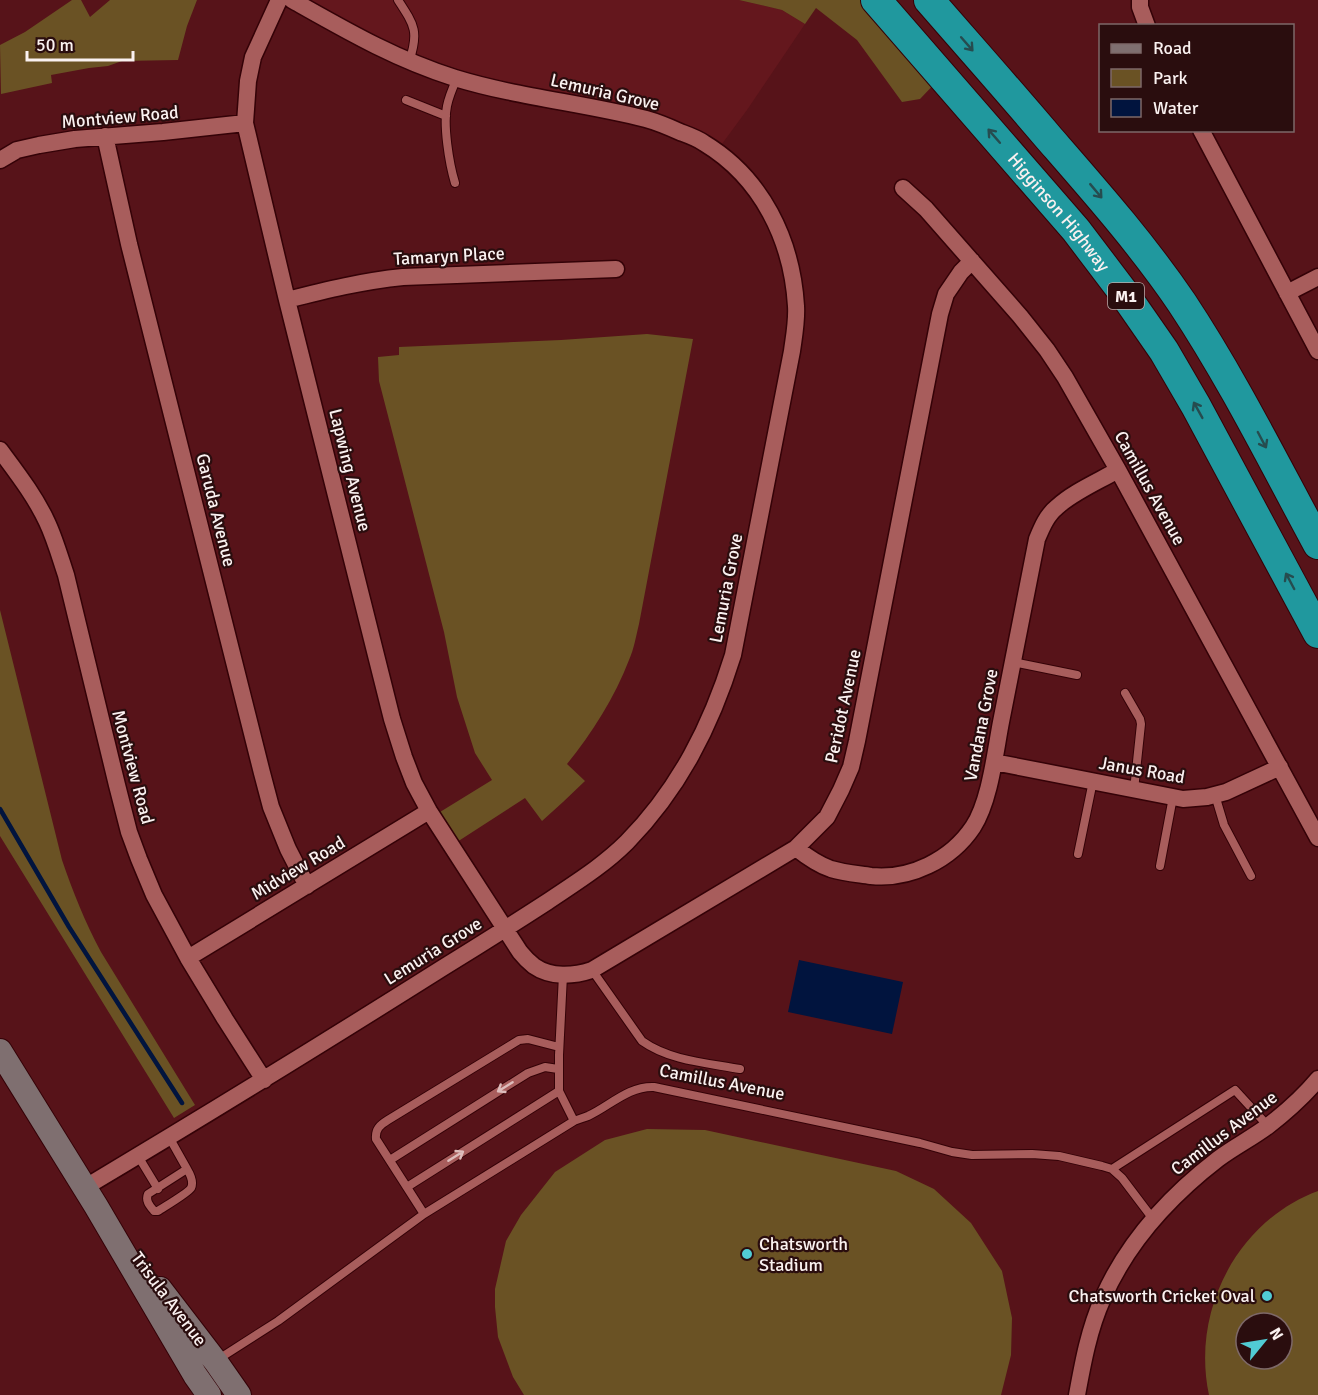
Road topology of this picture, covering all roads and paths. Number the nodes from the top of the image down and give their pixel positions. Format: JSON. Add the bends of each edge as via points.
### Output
{"nodes":[{"id":1,"x":279,"y":0,"type":"edge"},
{"id":2,"x":292,"y":0,"type":"edge"},
{"id":3,"x":398,"y":0,"type":"edge"},
{"id":4,"x":876,"y":0,"type":"edge"},
{"id":5,"x":929,"y":0,"type":"edge"},
{"id":6,"x":1140,"y":0,"type":"edge"},
{"id":7,"x":1146,"y":24,"type":"edge"},
{"id":8,"x":409,"y":62,"type":"junction"},
{"id":9,"x":457,"y":78,"type":"junction"},
{"id":10,"x":406,"y":100,"type":"dead end"},
{"id":11,"x":446,"y":116,"type":"junction"},
{"id":12,"x":245,"y":123,"type":"junction"},
{"id":13,"x":1202,"y":132,"type":"edge"},
{"id":14,"x":105,"y":136,"type":"junction"},
{"id":15,"x":0,"y":159,"type":"edge"},
{"id":16,"x":455,"y":183,"type":"dead end"},
{"id":17,"x":903,"y":188,"type":"dead end"},
{"id":18,"x":972,"y":261,"type":"junction"},
{"id":19,"x":616,"y":269,"type":"dead end"},
{"id":20,"x":1318,"y":277,"type":"edge"},
{"id":21,"x":1287,"y":293,"type":"junction"},
{"id":22,"x":287,"y":300,"type":"junction"},
{"id":23,"x":1318,"y":351,"type":"edge"},
{"id":24,"x":0,"y":450,"type":"edge"},
{"id":25,"x":1118,"y":470,"type":"junction"},
{"id":26,"x":1318,"y":544,"type":"edge"},
{"id":27,"x":1318,"y":633,"type":"edge"},
{"id":28,"x":1013,"y":662,"type":"junction"},
{"id":29,"x":1077,"y":675,"type":"dead end"},
{"id":30,"x":1125,"y":693,"type":"dead end"},
{"id":31,"x":994,"y":762,"type":"junction"},
{"id":32,"x":1280,"y":767,"type":"junction"},
{"id":33,"x":1093,"y":782,"type":"junction"},
{"id":34,"x":1134,"y":790,"type":"junction"},
{"id":35,"x":1215,"y":795,"type":"junction"},
{"id":36,"x":1173,"y":797,"type":"junction"},
{"id":37,"x":429,"y":811,"type":"junction"},
{"id":38,"x":1318,"y":838,"type":"edge"},
{"id":39,"x":796,"y":848,"type":"junction"},
{"id":40,"x":1078,"y":854,"type":"dead end"},
{"id":41,"x":1160,"y":866,"type":"dead end"},
{"id":42,"x":1251,"y":876,"type":"dead end"},
{"id":43,"x":307,"y":886,"type":"junction"},
{"id":44,"x":504,"y":930,"type":"junction"},
{"id":45,"x":188,"y":958,"type":"junction"},
{"id":46,"x":592,"y":970,"type":"junction"},
{"id":47,"x":563,"y":975,"type":"junction"},
{"id":48,"x":559,"y":1047,"type":"junction"},
{"id":49,"x":0,"y":1051,"type":"edge"},
{"id":50,"x":558,"y":1069,"type":"junction"},
{"id":51,"x":740,"y":1069,"type":"dead end"},
{"id":52,"x":1318,"y":1079,"type":"edge"},
{"id":53,"x":264,"y":1080,"type":"junction"},
{"id":54,"x":559,"y":1091,"type":"junction"},
{"id":55,"x":574,"y":1121,"type":"junction"},
{"id":56,"x":1268,"y":1126,"type":"junction"},
{"id":57,"x":169,"y":1137,"type":"junction"},
{"id":58,"x":138,"y":1156,"type":"junction"},
{"id":59,"x":390,"y":1160,"type":"junction"},
{"id":60,"x":187,"y":1169,"type":"junction"},
{"id":61,"x":1112,"y":1169,"type":"junction"},
{"id":62,"x":407,"y":1187,"type":"junction"},
{"id":63,"x":158,"y":1189,"type":"junction"},
{"id":64,"x":90,"y":1197,"type":"junction"},
{"id":65,"x":424,"y":1214,"type":"junction"},
{"id":66,"x":1153,"y":1219,"type":"junction"},
{"id":67,"x":206,"y":1368,"type":"junction"},
{"id":68,"x":209,"y":1395,"type":"edge"},
{"id":69,"x":239,"y":1395,"type":"edge"},
{"id":70,"x":1077,"y":1395,"type":"edge"}],
"edges":[{"from":1,"to":12,"type":"street","name":"Lapwing Avenue","via":[[254,57]]},
{"from":2,"to":8,"type":"street","name":"Lemuria Grove"},
{"from":3,"to":8,"type":"lane","via":[[414,30],[415,45]]},
{"from":27,"to":4,"type":"highway","name":"Higginson Highway","number":"M1","one_way":true,"via":[[1196,406],[1123,292],[1076,230]]},
{"from":5,"to":26,"type":"highway","number":"M1","one_way":true,"via":[[1096,191],[1175,294],[1210,347]]},
{"from":6,"to":7,"type":"street"},
{"from":8,"to":9,"type":"street","name":"Lemuria Grove"},
{"from":9,"to":11,"type":"lane"},
{"from":9,"to":44,"type":"street","name":"Lemuria Grove","via":[[648,119],[703,142],[746,177],[774,219],[785,246],[796,307],[792,351],[732,655],[708,723],[668,793],[627,842],[596,869]]},
{"from":10,"to":11,"type":"lane"},
{"from":11,"to":16,"type":"lane"},
{"from":12,"to":14,"type":"street","name":"Montview Road"},
{"from":12,"to":22,"type":"street","name":"Lapwing Avenue"},
{"from":13,"to":21,"type":"street"},
{"from":14,"to":15,"type":"street","name":"Montview Road","via":[[39,145]]},
{"from":14,"to":43,"type":"street","name":"Garuda Avenue","via":[[262,773],[288,849]]},
{"from":17,"to":18,"type":"street","name":"Camillus Avenue"},
{"from":18,"to":25,"type":"street","name":"Camillus Avenue","via":[[1047,350]]},
{"from":18,"to":39,"type":"street","name":"Peridot Avenue","via":[[946,294],[940,314],[851,767],[827,817]]},
{"from":19,"to":22,"type":"street","name":"Tamaryn Place","via":[[385,279]]},
{"from":20,"to":21,"type":"street"},
{"from":21,"to":23,"type":"street"},
{"from":22,"to":37,"type":"street","name":"Lapwing Avenue","via":[[392,719],[411,775]]},
{"from":24,"to":45,"type":"street","name":"Montview Road","via":[[36,501],[56,543],[129,832],[154,895]]},
{"from":25,"to":28,"type":"street","name":"Vandana Grove","via":[[1070,497],[1045,521],[1037,539]]},
{"from":25,"to":32,"type":"street","name":"Camillus Avenue"},
{"from":28,"to":29,"type":"lane"},
{"from":28,"to":31,"type":"street","name":"Vandana Grove"},
{"from":30,"to":34,"type":"lane","via":[[1141,724]]},
{"from":31,"to":33,"type":"street","name":"Janus Road"},
{"from":31,"to":39,"type":"street","name":"Vandana Grove","via":[[983,807],[973,828],[939,860],[915,871],[886,877],[830,869]]},
{"from":32,"to":35,"type":"street","name":"Janus Road"},
{"from":32,"to":38,"type":"street","name":"Camillus Avenue"},
{"from":33,"to":34,"type":"street","name":"Janus Road"},
{"from":33,"to":40,"type":"lane"},
{"from":34,"to":36,"type":"street","name":"Janus Road"},
{"from":35,"to":36,"type":"street","name":"Janus Road","via":[[1183,800]]},
{"from":35,"to":42,"type":"lane","via":[[1224,825]]},
{"from":36,"to":41,"type":"lane"},
{"from":37,"to":43,"type":"street","name":"Midview Road"},
{"from":37,"to":44,"type":"street","name":"Lapwing Avenue"},
{"from":39,"to":46,"type":"street","name":"Peridot Avenue"},
{"from":43,"to":45,"type":"street","name":"Midview Road"},
{"from":44,"to":47,"type":"street","name":"Peridot Avenue","via":[[535,967]]},
{"from":44,"to":53,"type":"street","name":"Lemuria Grove"},
{"from":45,"to":53,"type":"street","name":"Montview Road"},
{"from":46,"to":47,"type":"street","name":"Peridot Avenue"},
{"from":46,"to":51,"type":"lane","via":[[642,1041],[652,1048]]},
{"from":47,"to":48,"type":"lane"},
{"from":48,"to":50,"type":"lane"},
{"from":48,"to":59,"type":"lane","via":[[519,1040],[388,1120],[375,1133]]},
{"from":49,"to":64,"type":"street","name":"Trisula Avenue"},
{"from":50,"to":54,"type":"lane"},
{"from":50,"to":59,"type":"lane","one_way":true,"via":[[545,1067],[528,1073]]},
{"from":52,"to":56,"type":"street","name":"Camillus Avenue"},
{"from":53,"to":57,"type":"street","name":"Lemuria Grove"},
{"from":54,"to":55,"type":"lane"},
{"from":62,"to":54,"type":"lane","one_way":true},
{"from":55,"to":61,"type":"lane","name":"Camillus Avenue","via":[[627,1093],[654,1087],[952,1152],[1059,1156]]},
{"from":55,"to":65,"type":"lane","name":"Camillus Avenue"},
{"from":56,"to":61,"type":"lane","via":[[1235,1090]]},
{"from":56,"to":66,"type":"street","name":"Camillus Avenue","via":[[1193,1179]]},
{"from":57,"to":58,"type":"street","name":"Lemuria Grove"},
{"from":57,"to":60,"type":"lane"},
{"from":58,"to":63,"type":"lane"},
{"from":58,"to":64,"type":"street","name":"Lemuria Grove"},
{"from":59,"to":62,"type":"lane"},
{"from":60,"to":63,"type":"lane"},
{"from":60,"to":63,"type":"lane","via":[[191,1178],[189,1191],[156,1212],[147,1199],[148,1194]]},
{"from":61,"to":66,"type":"lane"},
{"from":62,"to":65,"type":"lane"},
{"from":64,"to":67,"type":"street","name":"Trisula Avenue","via":[[124,1239]]},
{"from":65,"to":67,"type":"lane","name":"Camillus Avenue","via":[[278,1321]]},
{"from":66,"to":70,"type":"street","name":"Camillus Avenue","via":[[1119,1267],[1103,1299]]},
{"from":67,"to":68,"type":"street","name":"Trisula Avenue"},
{"from":67,"to":69,"type":"street","name":"Trisula Avenue"}]}
